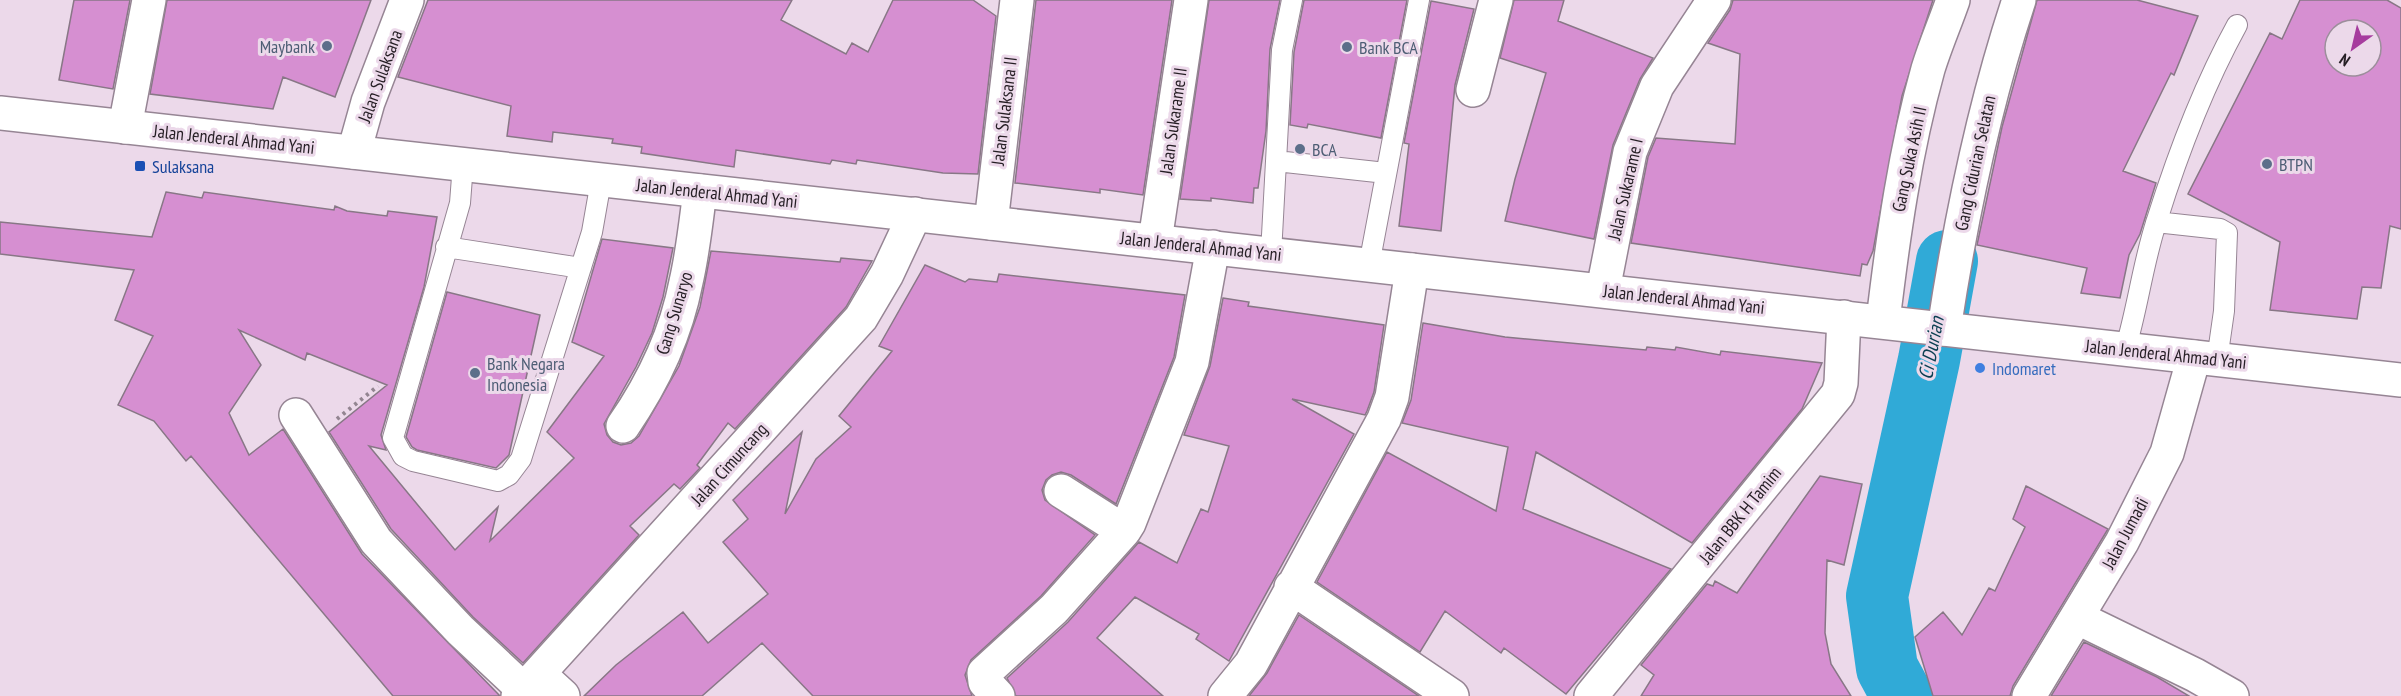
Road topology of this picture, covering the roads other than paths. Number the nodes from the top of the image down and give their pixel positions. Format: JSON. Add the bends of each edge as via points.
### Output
{"nodes":[{"id":1,"x":149,"y":0,"type":"edge"},
{"id":2,"x":407,"y":0,"type":"edge"},
{"id":3,"x":1191,"y":0,"type":"edge"},
{"id":4,"x":1292,"y":0,"type":"edge"},
{"id":5,"x":1419,"y":0,"type":"edge"},
{"id":6,"x":1496,"y":0,"type":"edge"},
{"id":7,"x":1953,"y":0,"type":"edge"},
{"id":8,"x":2019,"y":0,"type":"edge"},
{"id":9,"x":1706,"y":3,"type":"edge"},
{"id":10,"x":1009,"y":5,"type":"edge"},
{"id":11,"x":2236,"y":25,"type":"dead end"},
{"id":12,"x":1473,"y":90,"type":"dead end"},
{"id":13,"x":0,"y":113,"type":"edge"},
{"id":14,"x":125,"y":127,"type":"junction"},
{"id":15,"x":354,"y":152,"type":"junction"},
{"id":16,"x":1276,"y":161,"type":"junction"},
{"id":17,"x":463,"y":164,"type":"junction"},
{"id":18,"x":1386,"y":173,"type":"junction"},
{"id":19,"x":601,"y":180,"type":"junction"},
{"id":20,"x":700,"y":190,"type":"junction"},
{"id":21,"x":915,"y":214,"type":"junction"},
{"id":22,"x":2156,"y":222,"type":"junction"},
{"id":23,"x":991,"y":223,"type":"junction"},
{"id":24,"x":1155,"y":241,"type":"junction"},
{"id":25,"x":446,"y":247,"type":"junction"},
{"id":26,"x":1213,"y":247,"type":"junction"},
{"id":27,"x":1270,"y":254,"type":"junction"},
{"id":28,"x":1370,"y":264,"type":"junction"},
{"id":29,"x":581,"y":268,"type":"junction"},
{"id":30,"x":1412,"y":270,"type":"junction"},
{"id":31,"x":1604,"y":290,"type":"junction"},
{"id":32,"x":1844,"y":317,"type":"junction"},
{"id":33,"x":1919,"y":326,"type":"junction"},
{"id":34,"x":2125,"y":350,"type":"junction"},
{"id":35,"x":2205,"y":359,"type":"junction"},
{"id":36,"x":2401,"y":380,"type":"edge"},
{"id":37,"x":296,"y":415,"type":"dead end"},
{"id":38,"x":623,"y":426,"type":"dead end"},
{"id":39,"x":1061,"y":490,"type":"dead end"},
{"id":40,"x":1124,"y":531,"type":"junction"},
{"id":41,"x":1291,"y":587,"type":"junction"},
{"id":42,"x":2078,"y":618,"type":"junction"},
{"id":43,"x":527,"y":687,"type":"edge"},
{"id":44,"x":2035,"y":694,"type":"edge"},
{"id":45,"x":563,"y":696,"type":"edge"},
{"id":46,"x":998,"y":696,"type":"edge"},
{"id":47,"x":1225,"y":696,"type":"edge"},
{"id":48,"x":1452,"y":696,"type":"edge"},
{"id":49,"x":1591,"y":696,"type":"edge"},
{"id":50,"x":2232,"y":696,"type":"edge"}],
"edges":[{"from":1,"to":14,"type":"street"},
{"from":2,"to":15,"type":"street","name":"Jalan Sulaksana"},
{"from":3,"to":24,"type":"street","name":"Jalan Sukarame II"},
{"from":4,"to":16,"type":"lane","via":[[1282,50]]},
{"from":5,"to":18,"type":"lane"},
{"from":6,"to":12,"type":"street"},
{"from":7,"to":33,"type":"street","name":"Gang Suka Asih II","via":[[1929,69],[1892,240]]},
{"from":8,"to":33,"type":"street","name":"Gang Cidurian Selatan"},
{"from":9,"to":31,"type":"street","name":"Jalan Sukarame I","via":[[1657,86],[1630,152]]},
{"from":10,"to":23,"type":"street","name":"Jalan Sulaksana II"},
{"from":11,"to":22,"type":"lane","via":[[2207,80]]},
{"from":13,"to":14,"type":"street","name":"Jalan Jenderal Ahmad Yani"},
{"from":14,"to":15,"type":"street","name":"Jalan Jenderal Ahmad Yani"},
{"from":15,"to":17,"type":"street","name":"Jalan Jenderal Ahmad Yani"},
{"from":16,"to":18,"type":"lane"},
{"from":16,"to":27,"type":"lane"},
{"from":17,"to":19,"type":"street","name":"Jalan Jenderal Ahmad Yani"},
{"from":17,"to":25,"type":"lane","via":[[460,203]]},
{"from":18,"to":28,"type":"lane"},
{"from":19,"to":20,"type":"street","name":"Jalan Jenderal Ahmad Yani"},
{"from":19,"to":29,"type":"lane"},
{"from":20,"to":21,"type":"street","name":"Jalan Jenderal Ahmad Yani"},
{"from":20,"to":38,"type":"street","name":"Gang Sunaryo","via":[[682,295],[664,352],[645,393]]},
{"from":21,"to":23,"type":"street","name":"Jalan Jenderal Ahmad Yani"},
{"from":21,"to":43,"type":"street","name":"Jalan Cimuncang","via":[[861,318]]},
{"from":22,"to":34,"type":"lane"},
{"from":22,"to":35,"type":"lane","via":[[2227,233],[2224,311]]},
{"from":23,"to":24,"type":"street","name":"Jalan Jenderal Ahmad Yani"},
{"from":24,"to":26,"type":"street","name":"Jalan Jenderal Ahmad Yani"},
{"from":25,"to":29,"type":"lane"},
{"from":25,"to":29,"type":"lane","via":[[393,438],[403,456],[413,461],[498,481],[509,476],[521,459]]},
{"from":26,"to":27,"type":"street","name":"Jalan Jenderal Ahmad Yani"},
{"from":26,"to":40,"type":"street","via":[[1192,362]]},
{"from":27,"to":28,"type":"street","name":"Jalan Jenderal Ahmad Yani"},
{"from":28,"to":30,"type":"street","name":"Jalan Jenderal Ahmad Yani"},
{"from":30,"to":31,"type":"street","name":"Jalan Jenderal Ahmad Yani"},
{"from":30,"to":41,"type":"street","via":[[1392,398]]},
{"from":31,"to":32,"type":"street","name":"Jalan Jenderal Ahmad Yani"},
{"from":32,"to":33,"type":"street","name":"Jalan Jenderal Ahmad Yani"},
{"from":32,"to":49,"type":"street","name":"Jalan BBK H Tamim","via":[[1838,394]]},
{"from":33,"to":34,"type":"street","name":"Jalan Jenderal Ahmad Yani"},
{"from":34,"to":35,"type":"street","name":"Jalan Jenderal Ahmad Yani"},
{"from":35,"to":36,"type":"street","name":"Jalan Jenderal Ahmad Yani"},
{"from":35,"to":42,"type":"street","name":"Jalan Jumadi","via":[[2167,453]]},
{"from":37,"to":43,"type":"street","via":[[376,541],[459,630]]},
{"from":39,"to":40,"type":"street"},
{"from":40,"to":46,"type":"street","via":[[1054,609],[984,673],[985,682]]},
{"from":41,"to":47,"type":"street","via":[[1251,664]]},
{"from":41,"to":48,"type":"street"},
{"from":42,"to":44,"type":"street","name":"Jalan Jumadi"},
{"from":42,"to":50,"type":"street"},
{"from":43,"to":45,"type":"street"}]}
